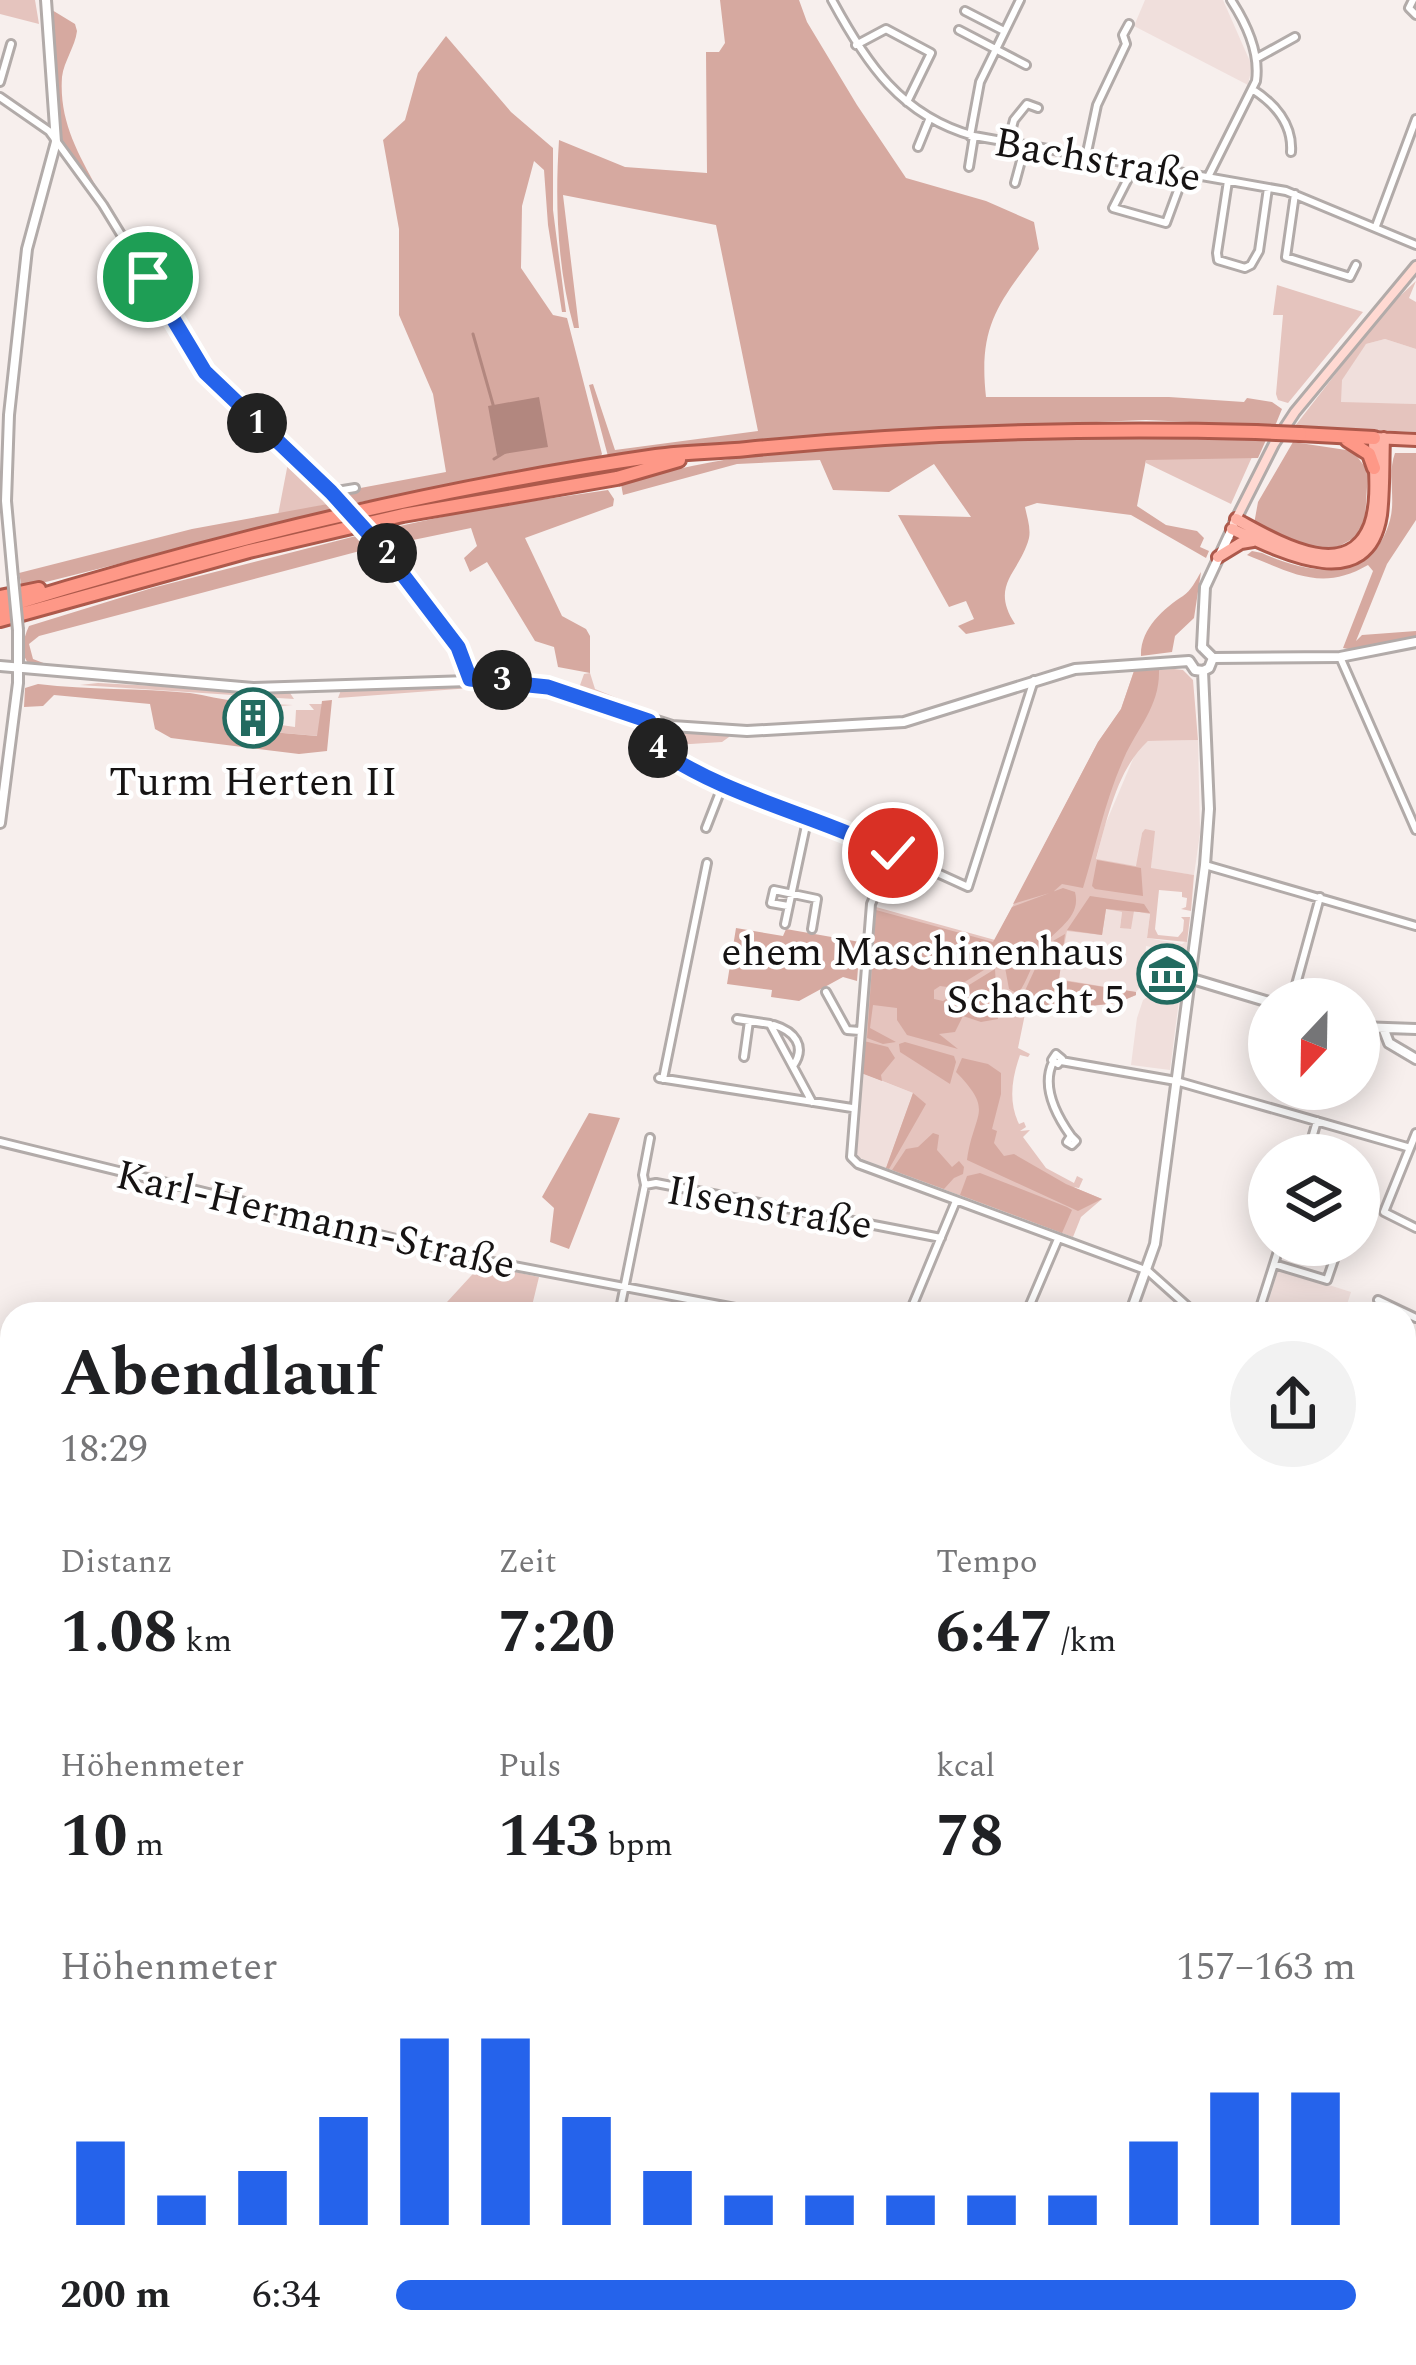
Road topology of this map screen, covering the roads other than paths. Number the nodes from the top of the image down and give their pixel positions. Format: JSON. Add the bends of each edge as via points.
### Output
{"nodes":[{"id":1,"x":46,"y":0,"type":"edge"},
{"id":2,"x":832,"y":0,"type":"edge"},
{"id":3,"x":1020,"y":0,"type":"edge"},
{"id":4,"x":1232,"y":0,"type":"edge"},
{"id":5,"x":1413,"y":0,"type":"edge"},
{"id":6,"x":965,"y":11,"type":"dead end"},
{"id":7,"x":1416,"y":15,"type":"edge"},
{"id":8,"x":1129,"y":24,"type":"dead end"},
{"id":9,"x":959,"y":29,"type":"dead end"},
{"id":10,"x":1004,"y":31,"type":"junction"},
{"id":11,"x":1295,"y":37,"type":"dead end"},
{"id":12,"x":11,"y":44,"type":"dead end"},
{"id":13,"x":856,"y":45,"type":"junction"},
{"id":14,"x":995,"y":49,"type":"junction"},
{"id":15,"x":1257,"y":58,"type":"junction"},
{"id":16,"x":1026,"y":64,"type":"dead end"},
{"id":17,"x":0,"y":82,"type":"edge"},
{"id":18,"x":1252,"y":89,"type":"junction"},
{"id":19,"x":0,"y":97,"type":"edge"},
{"id":20,"x":906,"y":104,"type":"junction"},
{"id":21,"x":1415,"y":106,"type":"edge"},
{"id":22,"x":1038,"y":108,"type":"dead end"},
{"id":23,"x":1416,"y":118,"type":"edge"},
{"id":24,"x":929,"y":120,"type":"junction"},
{"id":25,"x":972,"y":136,"type":"junction"},
{"id":26,"x":56,"y":142,"type":"junction"},
{"id":27,"x":1008,"y":143,"type":"junction"},
{"id":28,"x":1025,"y":146,"type":"junction"},
{"id":29,"x":918,"y":147,"type":"dead end"},
{"id":30,"x":1291,"y":152,"type":"dead end"},
{"id":31,"x":1086,"y":157,"type":"junction"},
{"id":32,"x":1135,"y":165,"type":"junction"},
{"id":33,"x":968,"y":167,"type":"dead end"},
{"id":34,"x":1184,"y":173,"type":"junction"},
{"id":35,"x":1208,"y":177,"type":"junction"},
{"id":36,"x":1228,"y":181,"type":"junction"},
{"id":37,"x":1015,"y":183,"type":"dead end"},
{"id":38,"x":1268,"y":188,"type":"junction"},
{"id":39,"x":1295,"y":194,"type":"junction"},
{"id":40,"x":1376,"y":226,"type":"junction"},
{"id":41,"x":1416,"y":245,"type":"edge"},
{"id":42,"x":1356,"y":265,"type":"dead end"},
{"id":43,"x":1416,"y":266,"type":"edge"},
{"id":44,"x":1329,"y":436,"type":"junction"},
{"id":45,"x":1379,"y":438,"type":"junction"},
{"id":46,"x":1416,"y":440,"type":"edge"},
{"id":47,"x":715,"y":452,"type":"junction"},
{"id":48,"x":1374,"y":468,"type":"junction"},
{"id":49,"x":355,"y":488,"type":"dead end"},
{"id":50,"x":334,"y":496,"type":"junction"},
{"id":51,"x":1234,"y":524,"type":"junction"},
{"id":52,"x":1256,"y":540,"type":"junction"},
{"id":53,"x":1218,"y":557,"type":"junction"},
{"id":54,"x":82,"y":583,"type":"junction"},
{"id":55,"x":0,"y":597,"type":"edge"},
{"id":56,"x":0,"y":608,"type":"edge"},
{"id":57,"x":0,"y":620,"type":"edge"},
{"id":58,"x":1416,"y":642,"type":"edge"},
{"id":59,"x":1202,"y":646,"type":"junction"},
{"id":60,"x":1340,"y":657,"type":"junction"},
{"id":61,"x":1213,"y":658,"type":"junction"},
{"id":62,"x":1189,"y":661,"type":"junction"},
{"id":63,"x":0,"y":667,"type":"edge"},
{"id":64,"x":18,"y":670,"type":"junction"},
{"id":65,"x":1203,"y":671,"type":"junction"},
{"id":66,"x":470,"y":679,"type":"junction"},
{"id":67,"x":1034,"y":680,"type":"junction"},
{"id":68,"x":649,"y":721,"type":"junction"},
{"id":69,"x":723,"y":785,"type":"junction"},
{"id":70,"x":808,"y":815,"type":"junction"},
{"id":71,"x":0,"y":823,"type":"edge"},
{"id":72,"x":706,"y":828,"type":"dead end"},
{"id":73,"x":1416,"y":830,"type":"edge"},
{"id":74,"x":893,"y":853,"type":"junction"},
{"id":75,"x":707,"y":862,"type":"dead end"},
{"id":76,"x":1205,"y":865,"type":"junction"},
{"id":77,"x":819,"y":888,"type":"dead end"},
{"id":78,"x":791,"y":894,"type":"junction"},
{"id":79,"x":1320,"y":897,"type":"junction"},
{"id":80,"x":817,"y":899,"type":"junction"},
{"id":81,"x":788,"y":906,"type":"junction"},
{"id":82,"x":785,"y":924,"type":"dead end"},
{"id":83,"x":1416,"y":926,"type":"edge"},
{"id":84,"x":812,"y":929,"type":"dead end"},
{"id":85,"x":1189,"y":978,"type":"junction"},
{"id":86,"x":1298,"y":978,"type":"edge"},
{"id":87,"x":826,"y":992,"type":"dead end"},
{"id":88,"x":1248,"y":996,"type":"edge"},
{"id":89,"x":737,"y":1019,"type":"dead end"},
{"id":90,"x":749,"y":1021,"type":"junction"},
{"id":91,"x":770,"y":1024,"type":"junction"},
{"id":92,"x":1416,"y":1029,"type":"edge"},
{"id":93,"x":1380,"y":1030,"type":"edge"},
{"id":94,"x":1384,"y":1030,"type":"junction"},
{"id":95,"x":860,"y":1031,"type":"junction"},
{"id":96,"x":744,"y":1057,"type":"dead end"},
{"id":97,"x":1416,"y":1059,"type":"edge"},
{"id":98,"x":793,"y":1066,"type":"junction"},
{"id":99,"x":1176,"y":1082,"type":"junction"},
{"id":100,"x":812,"y":1102,"type":"junction"},
{"id":101,"x":853,"y":1108,"type":"junction"},
{"id":102,"x":1317,"y":1121,"type":"junction"},
{"id":103,"x":1416,"y":1132,"type":"edge"},
{"id":104,"x":1313,"y":1134,"type":"edge"},
{"id":105,"x":1071,"y":1136,"type":"dead end"},
{"id":106,"x":650,"y":1138,"type":"dead end"},
{"id":107,"x":0,"y":1142,"type":"edge"},
{"id":108,"x":1407,"y":1148,"type":"junction"},
{"id":109,"x":645,"y":1185,"type":"junction"},
{"id":110,"x":956,"y":1201,"type":"junction"},
{"id":111,"x":1416,"y":1228,"type":"edge"},
{"id":112,"x":941,"y":1238,"type":"junction"},
{"id":113,"x":1058,"y":1239,"type":"junction"},
{"id":114,"x":1273,"y":1266,"type":"edge"},
{"id":115,"x":1281,"y":1266,"type":"edge"},
{"id":116,"x":1332,"y":1266,"type":"edge"},
{"id":117,"x":1148,"y":1271,"type":"junction"},
{"id":118,"x":624,"y":1287,"type":"junction"},
{"id":119,"x":1378,"y":1300,"type":"dead end"},
{"id":120,"x":621,"y":1302,"type":"edge"},
{"id":121,"x":703,"y":1302,"type":"edge"},
{"id":122,"x":914,"y":1302,"type":"edge"},
{"id":123,"x":1031,"y":1302,"type":"edge"},
{"id":124,"x":1135,"y":1302,"type":"edge"},
{"id":125,"x":1183,"y":1302,"type":"edge"},
{"id":126,"x":1262,"y":1302,"type":"edge"},
{"id":127,"x":1382,"y":1302,"type":"edge"}],
"edges":[{"from":1,"to":26,"type":"street"},
{"from":2,"to":13,"type":"street","name":"Bachstraße"},
{"from":3,"to":10,"type":"street"},
{"from":4,"to":15,"type":"street"},
{"from":5,"to":7,"type":"street"},
{"from":6,"to":10,"type":"street"},
{"from":8,"to":31,"type":"street"},
{"from":9,"to":14,"type":"street"},
{"from":10,"to":14,"type":"street"},
{"from":11,"to":15,"type":"street"},
{"from":12,"to":17,"type":"street"},
{"from":13,"to":20,"type":"street","name":"Bachstraße"},
{"from":13,"to":20,"type":"street","via":[[886,29],[931,53]]},
{"from":14,"to":16,"type":"street"},
{"from":14,"to":25,"type":"street","via":[[980,82]]},
{"from":15,"to":18,"type":"street"},
{"from":18,"to":30,"type":"street","via":[[1279,111]]},
{"from":18,"to":35,"type":"street"},
{"from":19,"to":26,"type":"street"},
{"from":20,"to":24,"type":"street","name":"Bachstraße"},
{"from":21,"to":23,"type":"street"},
{"from":22,"to":27,"type":"street","via":[[1019,111]]},
{"from":23,"to":40,"type":"street"},
{"from":24,"to":25,"type":"street","name":"Bachstraße"},
{"from":24,"to":29,"type":"street"},
{"from":25,"to":27,"type":"street","name":"Bachstraße"},
{"from":25,"to":33,"type":"street"},
{"from":26,"to":50,"type":"street","via":[[205,372]]},
{"from":26,"to":64,"type":"street","bridge":true,"via":[[27,249],[6,438]]},
{"from":27,"to":28,"type":"street","name":"Bachstraße"},
{"from":28,"to":31,"type":"street","name":"Bachstraße"},
{"from":28,"to":37,"type":"street"},
{"from":31,"to":32,"type":"street","name":"Bachstraße"},
{"from":32,"to":34,"type":"street","name":"Bachstraße"},
{"from":32,"to":34,"type":"street","via":[[1113,208],[1166,223]]},
{"from":34,"to":35,"type":"street","name":"Bachstraße"},
{"from":35,"to":36,"type":"street","name":"Bachstraße"},
{"from":36,"to":38,"type":"street","name":"Bachstraße"},
{"from":36,"to":38,"type":"street","via":[[1218,260],[1245,268],[1259,250]]},
{"from":38,"to":39,"type":"street","name":"Bachstraße"},
{"from":39,"to":40,"type":"street","name":"Bachstraße"},
{"from":39,"to":42,"type":"street","via":[[1286,257],[1350,277]]},
{"from":40,"to":41,"type":"street","name":"Bachstraße"},
{"from":43,"to":51,"type":"main road","via":[[1283,429]]},
{"from":44,"to":45,"type":"highway"},
{"from":44,"to":47,"type":"highway","bridge":true,"via":[[981,432]]},
{"from":44,"to":48,"type":"highway","via":[[1363,448]]},
{"from":45,"to":46,"type":"main road"},
{"from":45,"to":48,"type":"main road"},
{"from":45,"to":52,"type":"main road","via":[[1381,516],[1364,549],[1344,561],[1315,563]]},
{"from":47,"to":54,"type":"highway","via":[[407,504]]},
{"from":47,"to":57,"type":"highway","via":[[249,550]]},
{"from":48,"to":51,"type":"main road","via":[[1369,529],[1340,553],[1304,553]]},
{"from":49,"to":50,"type":"street"},
{"from":50,"to":66,"type":"street","bridge":true,"via":[[458,647]]},
{"from":51,"to":52,"type":"main road"},
{"from":51,"to":53,"type":"street"},
{"from":52,"to":53,"type":"main road"},
{"from":53,"to":59,"type":"street","via":[[1205,587]]},
{"from":54,"to":55,"type":"highway"},
{"from":54,"to":56,"type":"highway"},
{"from":58,"to":60,"type":"street"},
{"from":59,"to":61,"type":"street"},
{"from":59,"to":62,"type":"street"},
{"from":60,"to":61,"type":"street"},
{"from":60,"to":73,"type":"street"},
{"from":61,"to":65,"type":"street"},
{"from":62,"to":65,"type":"street"},
{"from":62,"to":67,"type":"street","via":[[1096,665]]},
{"from":63,"to":64,"type":"street"},
{"from":64,"to":66,"type":"street","via":[[295,689]]},
{"from":64,"to":71,"type":"street"},
{"from":65,"to":76,"type":"street"},
{"from":66,"to":68,"type":"street","via":[[548,687]]},
{"from":67,"to":68,"type":"street","via":[[877,725],[710,731]]},
{"from":67,"to":74,"type":"street","via":[[968,887]]},
{"from":68,"to":69,"type":"street","via":[[652,745]]},
{"from":69,"to":70,"type":"street"},
{"from":69,"to":72,"type":"street"},
{"from":70,"to":74,"type":"street"},
{"from":70,"to":78,"type":"street"},
{"from":74,"to":95,"type":"street","via":[[871,904]]},
{"from":75,"to":100,"type":"street","via":[[661,1079]]},
{"from":76,"to":79,"type":"street"},
{"from":76,"to":85,"type":"street"},
{"from":77,"to":80,"type":"street"},
{"from":78,"to":80,"type":"street"},
{"from":78,"to":81,"type":"street"},
{"from":78,"to":81,"type":"street","via":[[774,890],[771,903]]},
{"from":79,"to":83,"type":"street"},
{"from":79,"to":86,"type":"street"},
{"from":80,"to":84,"type":"street"},
{"from":81,"to":82,"type":"street"},
{"from":85,"to":88,"type":"street"},
{"from":85,"to":99,"type":"street"},
{"from":87,"to":95,"type":"street","via":[[847,1030]]},
{"from":89,"to":90,"type":"street"},
{"from":90,"to":91,"type":"street"},
{"from":90,"to":96,"type":"street"},
{"from":91,"to":98,"type":"street"},
{"from":91,"to":98,"type":"street","via":[[798,1042]]},
{"from":92,"to":94,"type":"street"},
{"from":93,"to":94,"type":"street"},
{"from":94,"to":97,"type":"street","via":[[1389,1043]]},
{"from":95,"to":101,"type":"street"},
{"from":98,"to":100,"type":"street"},
{"from":99,"to":102,"type":"street"},
{"from":99,"to":105,"type":"street","via":[[1057,1062],[1048,1088]]},
{"from":99,"to":117,"type":"street"},
{"from":100,"to":101,"type":"street"},
{"from":101,"to":110,"type":"street","via":[[854,1161]]},
{"from":102,"to":104,"type":"street"},
{"from":102,"to":108,"type":"street"},
{"from":103,"to":108,"type":"street"},
{"from":106,"to":109,"type":"street","name":"Ilsenstraße"},
{"from":107,"to":118,"type":"street","name":"Karl-Hermann-Straße"},
{"from":108,"to":111,"type":"street","via":[[1384,1214]]},
{"from":109,"to":112,"type":"street","name":"Ilsenstraße"},
{"from":109,"to":118,"type":"street"},
{"from":110,"to":112,"type":"street"},
{"from":110,"to":113,"type":"street"},
{"from":112,"to":122,"type":"street"},
{"from":113,"to":117,"type":"street"},
{"from":113,"to":123,"type":"street"},
{"from":114,"to":126,"type":"street"},
{"from":115,"to":116,"type":"street","via":[[1327,1280]]},
{"from":117,"to":124,"type":"street"},
{"from":117,"to":125,"type":"street"},
{"from":118,"to":120,"type":"street"},
{"from":118,"to":121,"type":"street","name":"Karl-Hermann-Straße"},
{"from":119,"to":127,"type":"street"}]}
